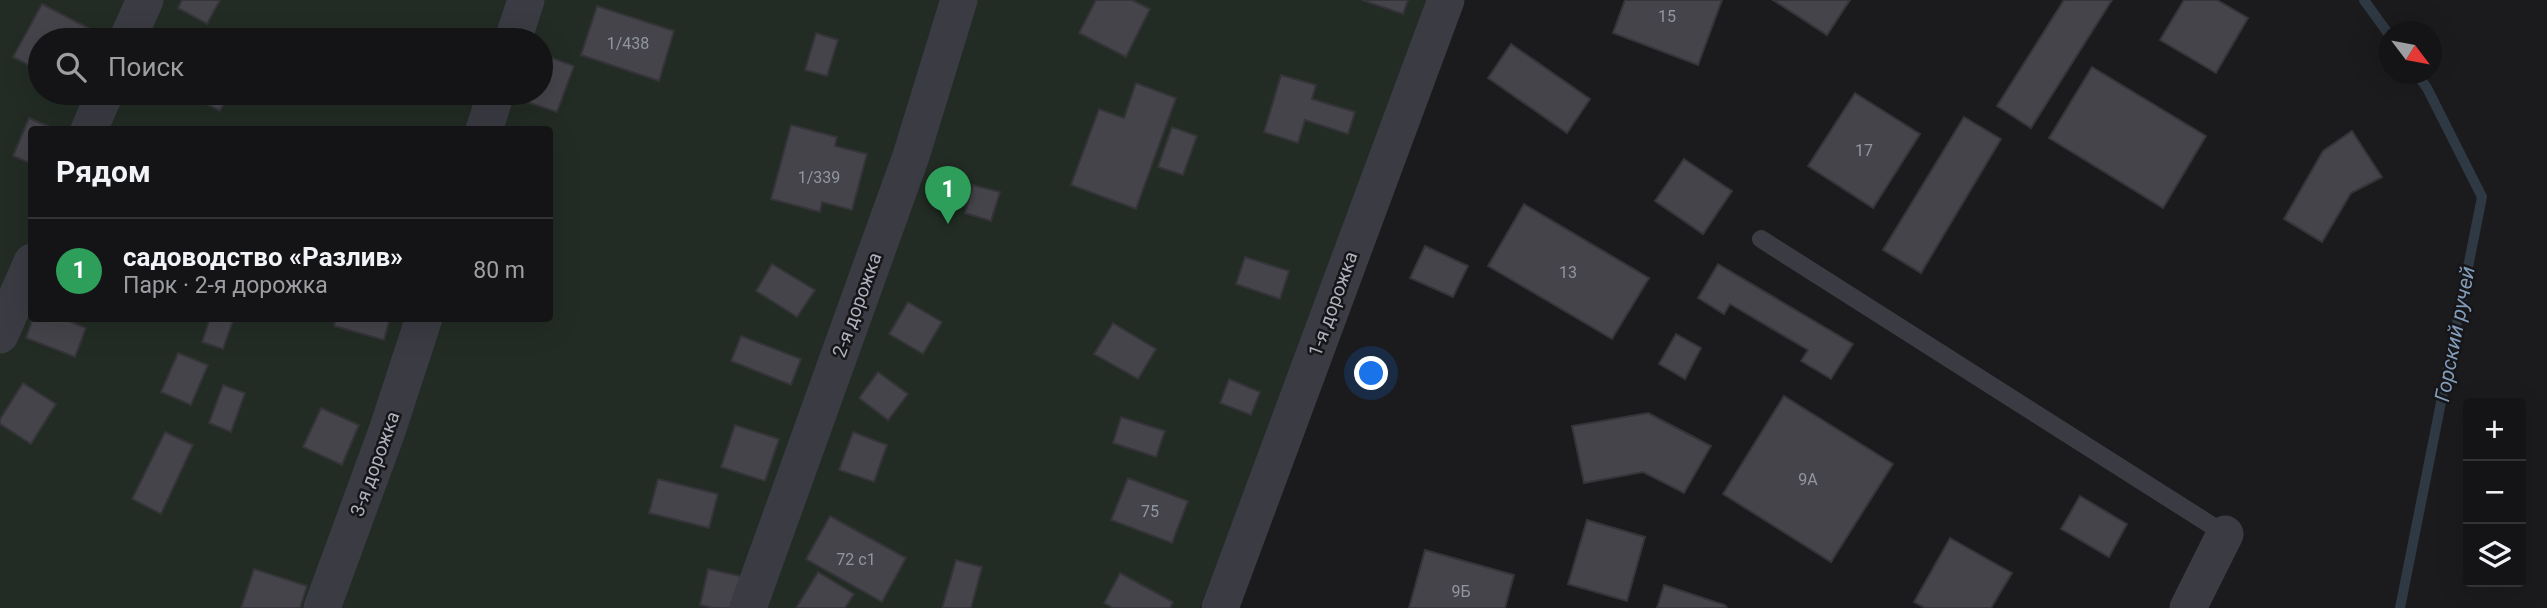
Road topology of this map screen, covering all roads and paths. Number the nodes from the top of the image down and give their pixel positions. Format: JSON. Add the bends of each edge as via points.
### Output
{"nodes":[{"id":1,"x":145,"y":0,"type":"edge"},
{"id":2,"x":526,"y":0,"type":"edge"},
{"id":3,"x":959,"y":0,"type":"edge"},
{"id":4,"x":1446,"y":0,"type":"edge"},
{"id":5,"x":132,"y":28,"type":"edge"},
{"id":6,"x":517,"y":28,"type":"edge"},
{"id":7,"x":99,"y":105,"type":"edge"},
{"id":8,"x":492,"y":105,"type":"edge"},
{"id":9,"x":91,"y":126,"type":"edge"},
{"id":10,"x":485,"y":126,"type":"edge"},
{"id":11,"x":1761,"y":239,"type":"dead end"},
{"id":12,"x":28,"y":271,"type":"edge"},
{"id":13,"x":423,"y":322,"type":"edge"},
{"id":14,"x":0,"y":335,"type":"edge"},
{"id":15,"x":2225,"y":534,"type":"joint"},
{"id":16,"x":322,"y":608,"type":"edge"},
{"id":17,"x":748,"y":608,"type":"edge"},
{"id":18,"x":1220,"y":608,"type":"edge"},
{"id":19,"x":2188,"y":608,"type":"edge"}],
"edges":[{"from":1,"to":5,"type":"street"},
{"from":2,"to":6,"type":"street"},
{"from":3,"to":17,"type":"street","name":"2-я дорожка","via":[[911,156]]},
{"from":4,"to":18,"type":"street","name":"1-я дорожка"},
{"from":7,"to":9,"type":"street"},
{"from":8,"to":10,"type":"street"},
{"from":11,"to":15,"type":"lane"},
{"from":12,"to":14,"type":"street"},
{"from":13,"to":16,"type":"street","name":"3-я дорожка"},
{"from":15,"to":19,"type":"street"}]}
